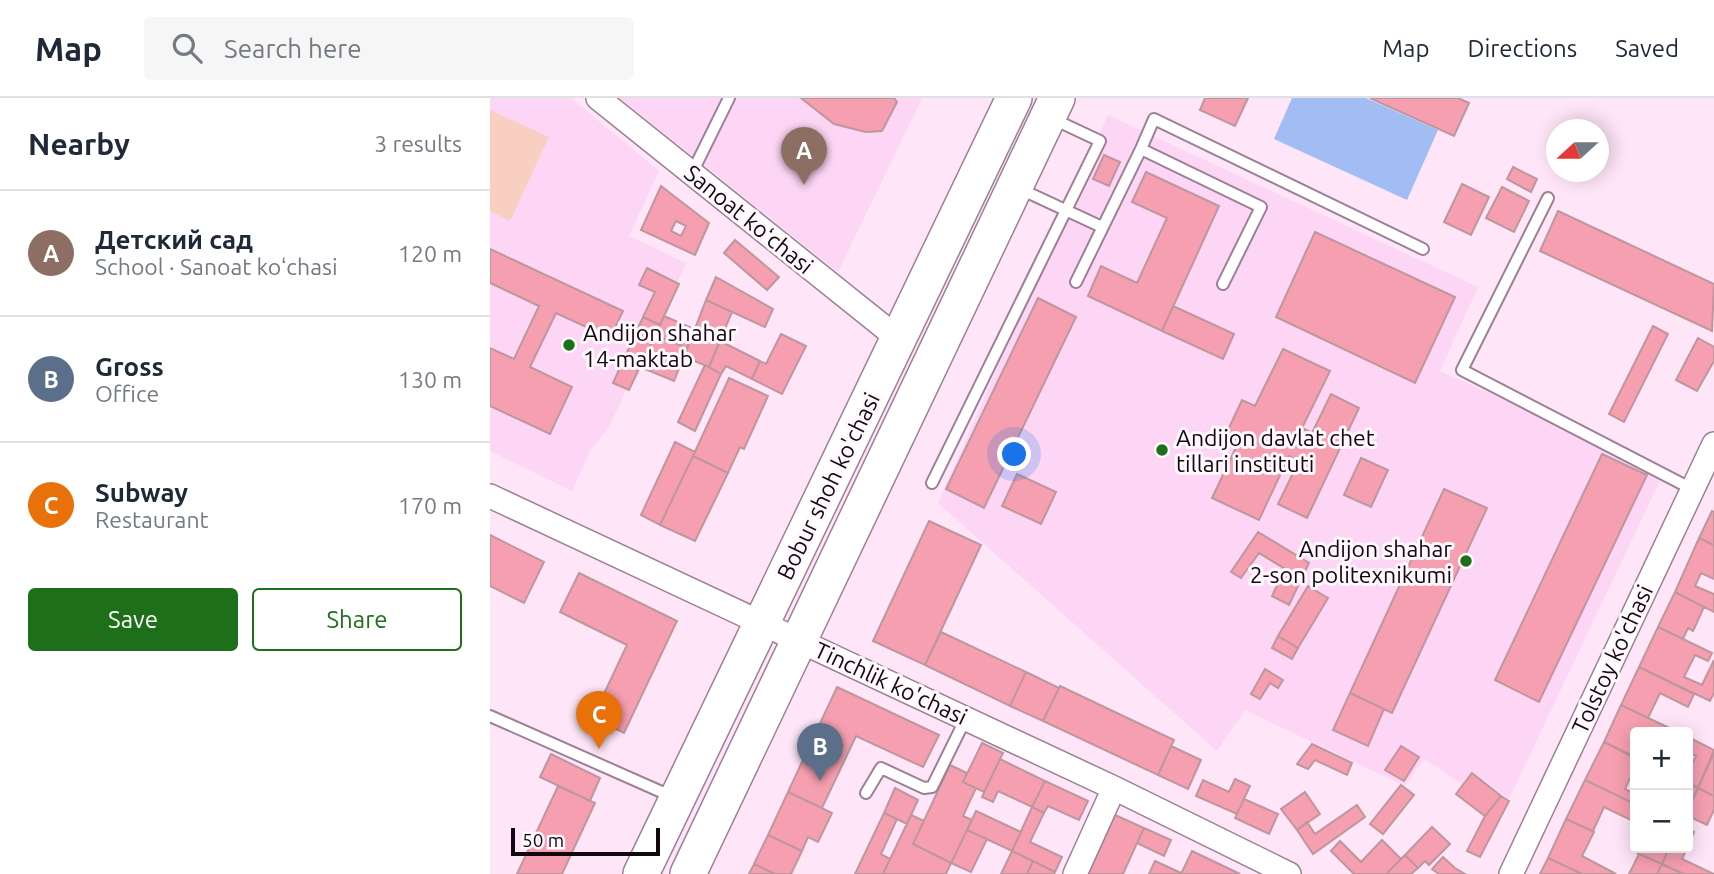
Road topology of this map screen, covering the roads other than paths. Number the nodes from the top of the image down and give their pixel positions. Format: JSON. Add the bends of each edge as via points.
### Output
{"nodes":[{"id":1,"x":598,"y":98,"type":"edge"},
{"id":2,"x":729,"y":98,"type":"edge"},
{"id":3,"x":1014,"y":98,"type":"edge"},
{"id":4,"x":1053,"y":108,"type":"edge"},
{"id":5,"x":1141,"y":149,"type":"junction"},
{"id":6,"x":692,"y":173,"type":"junction"},
{"id":7,"x":1016,"y":187,"type":"junction"},
{"id":8,"x":1548,"y":198,"type":"dead end"},
{"id":9,"x":1066,"y":209,"type":"junction"},
{"id":10,"x":1102,"y":227,"type":"junction"},
{"id":11,"x":1423,"y":249,"type":"dead end"},
{"id":12,"x":1076,"y":282,"type":"dead end"},
{"id":13,"x":1223,"y":284,"type":"dead end"},
{"id":14,"x":900,"y":340,"type":"junction"},
{"id":15,"x":1714,"y":444,"type":"edge"},
{"id":16,"x":1703,"y":478,"type":"edge"},
{"id":17,"x":932,"y":483,"type":"dead end"},
{"id":18,"x":490,"y":496,"type":"edge"},
{"id":19,"x":761,"y":625,"type":"junction"},
{"id":20,"x":801,"y":640,"type":"junction"},
{"id":21,"x":490,"y":716,"type":"edge"},
{"id":22,"x":966,"y":718,"type":"junction"},
{"id":23,"x":1114,"y":788,"type":"junction"},
{"id":24,"x":866,"y":793,"type":"dead end"},
{"id":25,"x":677,"y":799,"type":"junction"},
{"id":26,"x":641,"y":874,"type":"edge"},
{"id":27,"x":688,"y":874,"type":"edge"},
{"id":28,"x":1075,"y":874,"type":"edge"},
{"id":29,"x":1289,"y":874,"type":"edge"},
{"id":30,"x":1511,"y":874,"type":"edge"}],
"edges":[{"from":1,"to":6,"type":"street","name":"Sanoat koʻchasi"},
{"from":2,"to":6,"type":"lane"},
{"from":3,"to":14,"type":"main road","name":"Bobur shoh ko'chasi"},
{"from":4,"to":7,"type":"main road","name":"Bobur shoh ko'chasi"},
{"from":4,"to":9,"type":"lane","via":[[1100,141]]},
{"from":5,"to":10,"type":"lane"},
{"from":5,"to":11,"type":"lane","via":[[1154,119]]},
{"from":5,"to":13,"type":"lane","via":[[1261,207]]},
{"from":6,"to":14,"type":"street","name":"Sanoat koʻchasi"},
{"from":7,"to":9,"type":"lane"},
{"from":7,"to":20,"type":"main road","name":"Bobur shoh ko'chasi"},
{"from":8,"to":16,"type":"lane","via":[[1462,370]]},
{"from":9,"to":10,"type":"lane"},
{"from":9,"to":17,"type":"lane"},
{"from":10,"to":12,"type":"lane"},
{"from":14,"to":19,"type":"main road","name":"Bobur shoh ko'chasi"},
{"from":15,"to":16,"type":"street","name":"Tolstoy ko'chasi"},
{"from":16,"to":30,"type":"street","name":"Tolstoy ko'chasi"},
{"from":18,"to":19,"type":"street","name":"Tinchlik ko'chasi"},
{"from":19,"to":20,"type":"street","name":"Tinchlik ko'chasi"},
{"from":19,"to":25,"type":"main road","name":"Bobur shoh ko'chasi"},
{"from":20,"to":22,"type":"street","name":"Tinchlik ko'chasi"},
{"from":20,"to":27,"type":"main road","name":"Bobur shoh ko'chasi"},
{"from":21,"to":25,"type":"lane"},
{"from":22,"to":23,"type":"street","name":"Tinchlik ko'chasi"},
{"from":22,"to":24,"type":"lane","via":[[933,787],[924,788],[881,768]]},
{"from":23,"to":28,"type":"street"},
{"from":23,"to":29,"type":"street","name":"Tinchlik ko'chasi"},
{"from":25,"to":26,"type":"main road","name":"Bobur shoh ko'chasi"}]}
